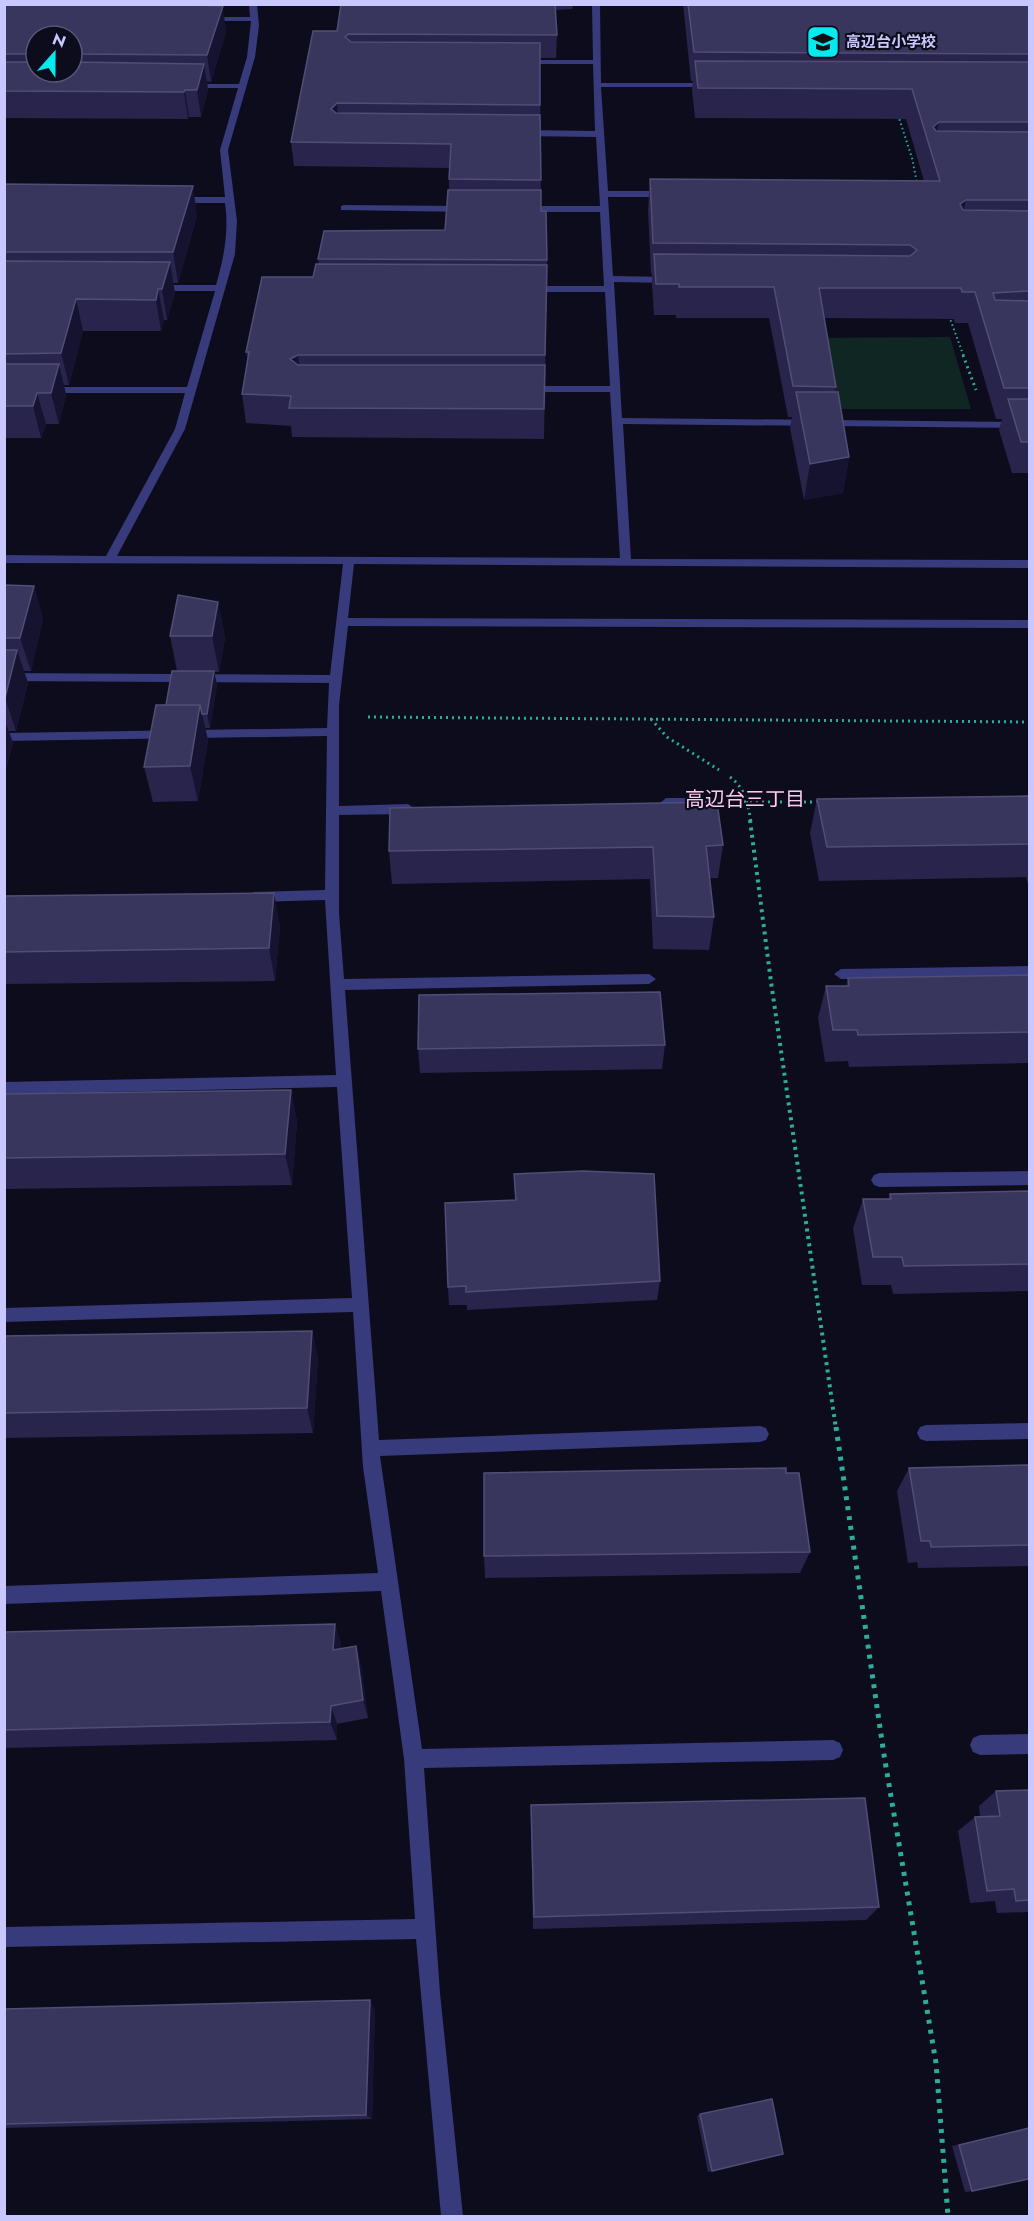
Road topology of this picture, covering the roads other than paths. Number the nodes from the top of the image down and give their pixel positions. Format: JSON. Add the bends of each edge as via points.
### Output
{"nodes":[{"id":1,"x":253,"y":4,"type":"edge"},
{"id":2,"x":596,"y":4,"type":"edge"},
{"id":3,"x":196,"y":19,"type":"edge"},
{"id":4,"x":255,"y":19,"type":"junction"},
{"id":5,"x":515,"y":62,"type":"edge"},
{"id":6,"x":597,"y":62,"type":"junction"},
{"id":7,"x":597,"y":85,"type":"junction"},
{"id":8,"x":183,"y":86,"type":"edge"},
{"id":9,"x":242,"y":86,"type":"junction"},
{"id":10,"x":725,"y":86,"type":"edge"},
{"id":11,"x":517,"y":133,"type":"edge"},
{"id":12,"x":600,"y":134,"type":"junction"},
{"id":13,"x":603,"y":194,"type":"junction"},
{"id":14,"x":685,"y":194,"type":"edge"},
{"id":15,"x":170,"y":200,"type":"edge"},
{"id":16,"x":229,"y":200,"type":"junction"},
{"id":17,"x":344,"y":208,"type":"dead end"},
{"id":18,"x":474,"y":209,"type":"edge"},
{"id":19,"x":510,"y":209,"type":"edge"},
{"id":20,"x":604,"y":209,"type":"junction"},
{"id":21,"x":679,"y":280,"type":"edge"},
{"id":22,"x":609,"y":284,"type":"junction"},
{"id":23,"x":148,"y":288,"type":"edge"},
{"id":24,"x":220,"y":288,"type":"junction"},
{"id":25,"x":515,"y":289,"type":"edge"},
{"id":26,"x":510,"y":389,"type":"edge"},
{"id":27,"x":615,"y":389,"type":"junction"},
{"id":28,"x":4,"y":390,"type":"edge"},
{"id":29,"x":192,"y":390,"type":"junction"},
{"id":30,"x":617,"y":420,"type":"junction"},
{"id":31,"x":1029,"y":425,"type":"edge"},
{"id":32,"x":4,"y":558,"type":"edge"},
{"id":33,"x":110,"y":559,"type":"junction"},
{"id":34,"x":349,"y":560,"type":"junction"},
{"id":35,"x":626,"y":562,"type":"junction"},
{"id":36,"x":1029,"y":564,"type":"edge"},
{"id":37,"x":342,"y":622,"type":"junction"},
{"id":38,"x":1029,"y":624,"type":"edge"},
{"id":39,"x":4,"y":677,"type":"edge"},
{"id":40,"x":336,"y":679,"type":"junction"},
{"id":41,"x":333,"y":732,"type":"junction"},
{"id":42,"x":4,"y":737,"type":"edge"},
{"id":43,"x":705,"y":802,"type":"edge"},
{"id":44,"x":657,"y":804,"type":"edge"},
{"id":45,"x":417,"y":809,"type":"edge"},
{"id":46,"x":333,"y":811,"type":"junction"},
{"id":47,"x":332,"y":895,"type":"junction"},
{"id":48,"x":238,"y":897,"type":"edge"},
{"id":49,"x":1029,"y":971,"type":"edge"},
{"id":50,"x":841,"y":974,"type":"dead end"},
{"id":51,"x":649,"y":979,"type":"dead end"},
{"id":52,"x":337,"y":985,"type":"junction"},
{"id":53,"x":343,"y":1081,"type":"junction"},
{"id":54,"x":4,"y":1088,"type":"edge"},
{"id":55,"x":1029,"y":1178,"type":"edge"},
{"id":56,"x":879,"y":1180,"type":"dead end"},
{"id":57,"x":360,"y":1305,"type":"junction"},
{"id":58,"x":4,"y":1315,"type":"edge"},
{"id":59,"x":1029,"y":1431,"type":"edge"},
{"id":60,"x":926,"y":1433,"type":"dead end"},
{"id":61,"x":760,"y":1434,"type":"dead end"},
{"id":62,"x":371,"y":1448,"type":"junction"},
{"id":63,"x":388,"y":1582,"type":"junction"},
{"id":64,"x":4,"y":1595,"type":"edge"},
{"id":65,"x":1029,"y":1744,"type":"edge"},
{"id":66,"x":980,"y":1745,"type":"dead end"},
{"id":67,"x":833,"y":1750,"type":"dead end"},
{"id":68,"x":414,"y":1759,"type":"junction"},
{"id":69,"x":425,"y":1929,"type":"junction"},
{"id":70,"x":4,"y":1937,"type":"edge"},
{"id":71,"x":452,"y":2217,"type":"edge"}],
"edges":[{"from":1,"to":4,"type":"street"},
{"from":2,"to":6,"type":"street"},
{"from":3,"to":4,"type":"street"},
{"from":4,"to":9,"type":"street","via":[[251,57]]},
{"from":5,"to":6,"type":"street"},
{"from":6,"to":7,"type":"street"},
{"from":7,"to":10,"type":"street"},
{"from":7,"to":12,"type":"street"},
{"from":8,"to":9,"type":"street"},
{"from":9,"to":16,"type":"street","via":[[224,150]]},
{"from":11,"to":12,"type":"street"},
{"from":12,"to":13,"type":"street"},
{"from":13,"to":14,"type":"street"},
{"from":13,"to":20,"type":"street"},
{"from":15,"to":16,"type":"street"},
{"from":16,"to":24,"type":"street","via":[[230,254]]},
{"from":17,"to":18,"type":"street"},
{"from":19,"to":20,"type":"street"},
{"from":20,"to":22,"type":"street"},
{"from":21,"to":22,"type":"street"},
{"from":22,"to":25,"type":"street"},
{"from":22,"to":27,"type":"street"},
{"from":23,"to":24,"type":"street"},
{"from":24,"to":29,"type":"street"},
{"from":26,"to":27,"type":"street"},
{"from":27,"to":30,"type":"street"},
{"from":28,"to":29,"type":"street"},
{"from":29,"to":33,"type":"street","via":[[180,429]]},
{"from":30,"to":31,"type":"street"},
{"from":30,"to":35,"type":"street"},
{"from":32,"to":33,"type":"street"},
{"from":33,"to":34,"type":"street"},
{"from":34,"to":35,"type":"street"},
{"from":34,"to":37,"type":"street"},
{"from":35,"to":36,"type":"street"},
{"from":37,"to":38,"type":"street"},
{"from":37,"to":40,"type":"street"},
{"from":39,"to":40,"type":"street"},
{"from":40,"to":41,"type":"street"},
{"from":41,"to":42,"type":"street"},
{"from":41,"to":46,"type":"street"},
{"from":43,"to":44,"type":"street"},
{"from":45,"to":46,"type":"street"},
{"from":46,"to":47,"type":"street"},
{"from":47,"to":48,"type":"street"},
{"from":47,"to":52,"type":"street"},
{"from":49,"to":50,"type":"street"},
{"from":51,"to":52,"type":"street"},
{"from":52,"to":53,"type":"street"},
{"from":53,"to":54,"type":"street"},
{"from":53,"to":57,"type":"street"},
{"from":55,"to":56,"type":"street"},
{"from":57,"to":58,"type":"street"},
{"from":57,"to":62,"type":"street"},
{"from":59,"to":60,"type":"street"},
{"from":61,"to":62,"type":"street"},
{"from":62,"to":63,"type":"street"},
{"from":63,"to":64,"type":"street"},
{"from":63,"to":68,"type":"street"},
{"from":65,"to":66,"type":"street"},
{"from":67,"to":68,"type":"street"},
{"from":68,"to":69,"type":"street"},
{"from":69,"to":70,"type":"street"},
{"from":69,"to":71,"type":"street"}]}
